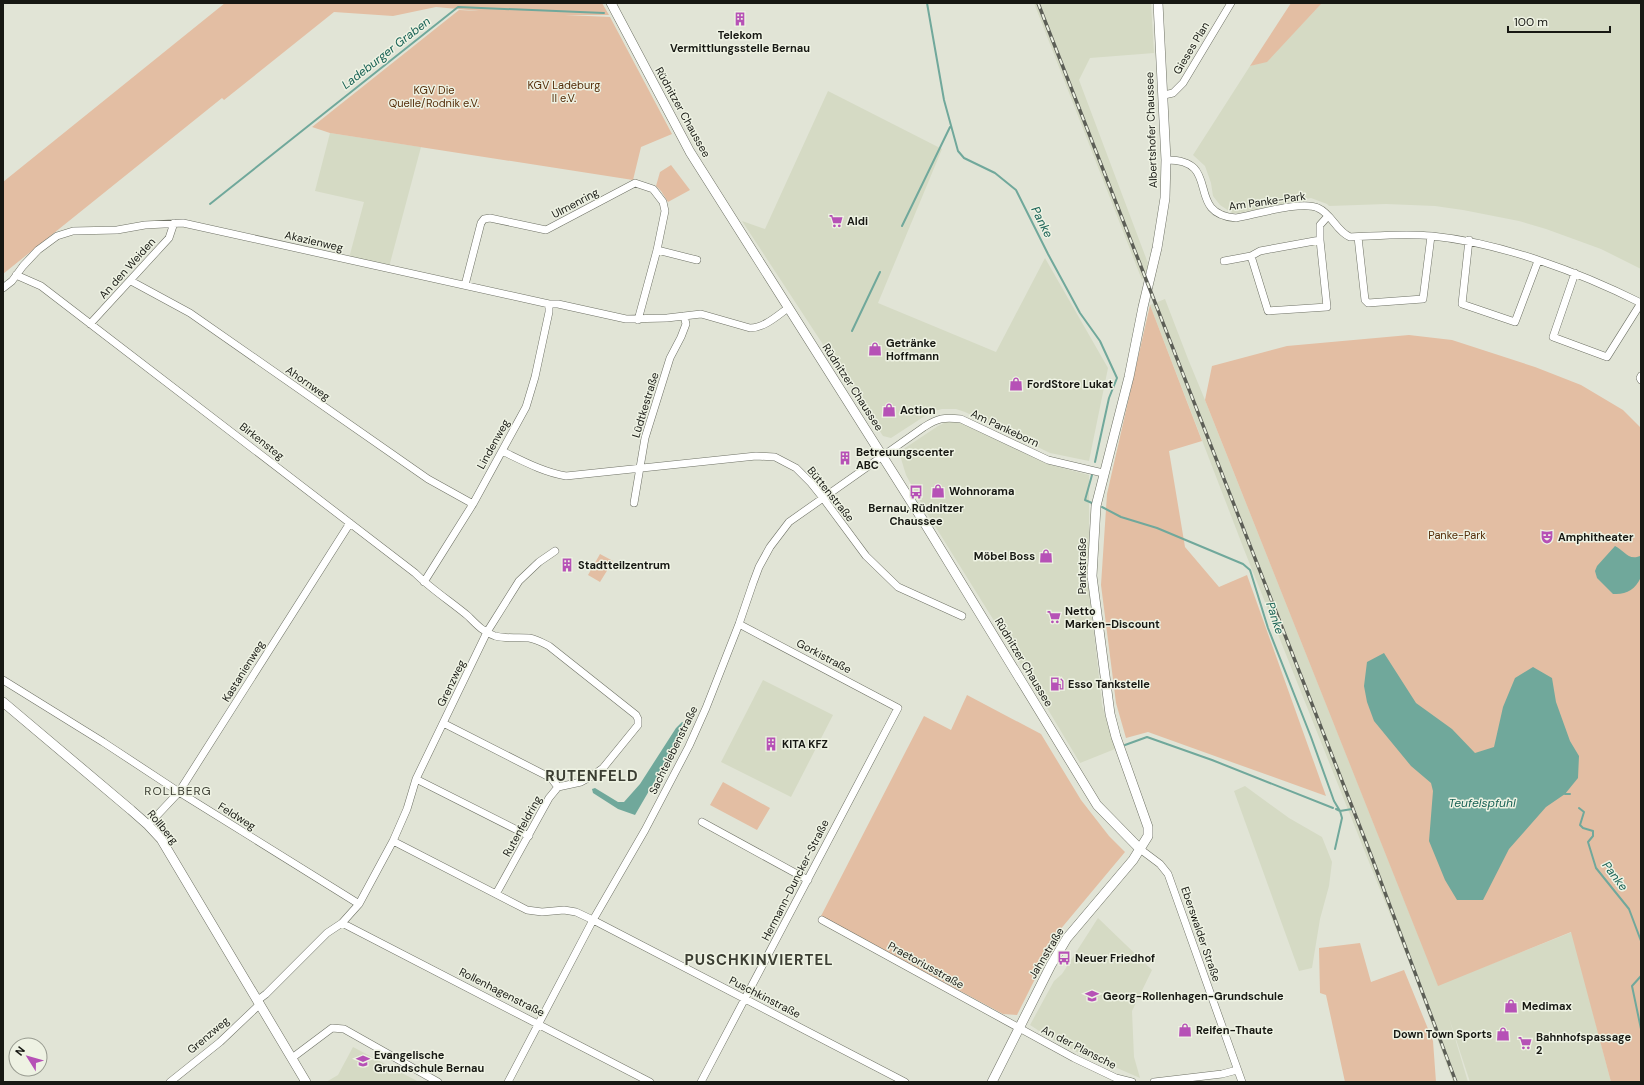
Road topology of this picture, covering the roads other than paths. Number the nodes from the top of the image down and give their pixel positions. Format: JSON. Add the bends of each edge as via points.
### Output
{"nodes":[{"id":1,"x":611,"y":3,"type":"edge"},
{"id":2,"x":1158,"y":3,"type":"edge"},
{"id":3,"x":1230,"y":3,"type":"edge"},
{"id":4,"x":1164,"y":95,"type":"junction"},
{"id":5,"x":1166,"y":160,"type":"junction"},
{"id":6,"x":1328,"y":216,"type":"junction"},
{"id":7,"x":174,"y":223,"type":"junction"},
{"id":8,"x":1431,"y":236,"type":"junction"},
{"id":9,"x":1358,"y":237,"type":"junction"},
{"id":10,"x":1320,"y":240,"type":"junction"},
{"id":11,"x":1469,"y":240,"type":"junction"},
{"id":12,"x":657,"y":250,"type":"junction"},
{"id":13,"x":1251,"y":256,"type":"junction"},
{"id":14,"x":697,"y":260,"type":"dead end"},
{"id":15,"x":1224,"y":261,"type":"dead end"},
{"id":16,"x":1538,"y":261,"type":"junction"},
{"id":17,"x":1575,"y":274,"type":"junction"},
{"id":18,"x":16,"y":275,"type":"junction"},
{"id":19,"x":1150,"y":278,"type":"joint"},
{"id":20,"x":131,"y":281,"type":"junction"},
{"id":21,"x":465,"y":285,"type":"junction"},
{"id":22,"x":3,"y":288,"type":"edge"},
{"id":23,"x":1641,"y":303,"type":"edge"},
{"id":24,"x":549,"y":304,"type":"junction"},
{"id":25,"x":788,"y":308,"type":"junction"},
{"id":26,"x":684,"y":316,"type":"junction"},
{"id":27,"x":638,"y":320,"type":"junction"},
{"id":28,"x":90,"y":324,"type":"junction"},
{"id":29,"x":1641,"y":376,"type":"edge"},
{"id":30,"x":1641,"y":380,"type":"edge"},
{"id":31,"x":502,"y":451,"type":"junction"},
{"id":32,"x":883,"y":456,"type":"junction"},
{"id":33,"x":640,"y":467,"type":"junction"},
{"id":34,"x":1103,"y":473,"type":"junction"},
{"id":35,"x":823,"y":498,"type":"junction"},
{"id":36,"x":634,"y":503,"type":"dead end"},
{"id":37,"x":473,"y":504,"type":"junction"},
{"id":38,"x":350,"y":523,"type":"junction"},
{"id":39,"x":555,"y":551,"type":"dead end"},
{"id":40,"x":424,"y":582,"type":"junction"},
{"id":41,"x":962,"y":616,"type":"dead end"},
{"id":42,"x":739,"y":624,"type":"junction"},
{"id":43,"x":487,"y":632,"type":"junction"},
{"id":44,"x":3,"y":680,"type":"edge"},
{"id":45,"x":3,"y":702,"type":"edge"},
{"id":46,"x":898,"y":708,"type":"joint"},
{"id":47,"x":443,"y":723,"type":"junction"},
{"id":48,"x":416,"y":779,"type":"junction"},
{"id":49,"x":558,"y":787,"type":"junction"},
{"id":50,"x":178,"y":792,"type":"junction"},
{"id":51,"x":702,"y":822,"type":"dead end"},
{"id":52,"x":148,"y":825,"type":"junction"},
{"id":53,"x":529,"y":836,"type":"junction"},
{"id":54,"x":393,"y":841,"type":"junction"},
{"id":55,"x":1140,"y":850,"type":"junction"},
{"id":56,"x":808,"y":880,"type":"junction"},
{"id":57,"x":496,"y":894,"type":"junction"},
{"id":58,"x":359,"y":904,"type":"junction"},
{"id":59,"x":593,"y":920,"type":"junction"},
{"id":60,"x":822,"y":920,"type":"dead end"},
{"id":61,"x":342,"y":923,"type":"junction"},
{"id":62,"x":745,"y":999,"type":"junction"},
{"id":63,"x":259,"y":1002,"type":"junction"},
{"id":64,"x":539,"y":1023,"type":"junction"},
{"id":65,"x":1019,"y":1027,"type":"junction"},
{"id":66,"x":292,"y":1058,"type":"junction"},
{"id":67,"x":1238,"y":1070,"type":"junction"},
{"id":68,"x":170,"y":1082,"type":"edge"},
{"id":69,"x":306,"y":1082,"type":"edge"},
{"id":70,"x":438,"y":1082,"type":"edge"},
{"id":71,"x":508,"y":1082,"type":"edge"},
{"id":72,"x":650,"y":1082,"type":"edge"},
{"id":73,"x":701,"y":1082,"type":"edge"},
{"id":74,"x":905,"y":1082,"type":"edge"},
{"id":75,"x":992,"y":1082,"type":"edge"},
{"id":76,"x":1132,"y":1082,"type":"edge"},
{"id":77,"x":1154,"y":1082,"type":"edge"},
{"id":78,"x":1242,"y":1082,"type":"edge"}],
"edges":[{"from":1,"to":25,"type":"main road","name":"Rüdnitzer Chaussee","via":[[690,152]]},
{"from":2,"to":4,"type":"main road","name":"Albertshofer Chaussee"},
{"from":3,"to":4,"type":"street","name":"Gieses Plan","via":[[1183,83],[1173,93]]},
{"from":4,"to":5,"type":"main road","name":"Albertshofer Chaussee"},
{"from":5,"to":6,"type":"street","name":"Am Panke-Park","via":[[1179,160],[1195,168],[1201,178],[1207,204],[1225,217],[1236,218],[1308,205],[1318,208]]},
{"from":5,"to":19,"type":"main road","name":"Albertshofer Chaussee","via":[[1165,198]]},
{"from":6,"to":9,"type":"street","name":"Am Panke-Park","via":[[1343,234]]},
{"from":6,"to":10,"type":"street","via":[[1320,225]]},
{"from":7,"to":18,"type":"street","name":"Akazienweg","via":[[117,230],[73,231],[57,236],[38,250]]},
{"from":7,"to":20,"type":"street","name":"An den Weiden","via":[[169,238]]},
{"from":7,"to":21,"type":"street","name":"Akazienweg"},
{"from":8,"to":9,"type":"street","name":"Am Panke-Park"},
{"from":8,"to":9,"type":"street","via":[[1423,299],[1368,303],[1365,300]]},
{"from":8,"to":11,"type":"street","name":"Am Panke-Park"},
{"from":10,"to":13,"type":"street","via":[[1260,251]]},
{"from":10,"to":13,"type":"street","via":[[1327,307],[1268,310]]},
{"from":11,"to":16,"type":"street","name":"Am Panke-Park"},
{"from":11,"to":16,"type":"street","via":[[1462,304],[1516,322]]},
{"from":12,"to":14,"type":"street"},
{"from":12,"to":21,"type":"street","name":"Ulmenring","via":[[665,211],[663,202],[652,188],[635,183],[546,230],[490,218],[484,219]]},
{"from":12,"to":27,"type":"street","name":"Ulmenring"},
{"from":13,"to":15,"type":"street"},
{"from":16,"to":17,"type":"street","name":"Am Panke-Park"},
{"from":17,"to":23,"type":"street","name":"Am Panke-Park"},
{"from":17,"to":23,"type":"street","name":"Am Panke-Park","via":[[1553,337],[1607,357]]},
{"from":18,"to":22,"type":"street","name":"Akazienweg"},
{"from":18,"to":28,"type":"street","name":"Birkensteg","via":[[41,286]]},
{"from":19,"to":34,"type":"main road","name":"Pankstraße","via":[[1129,377]]},
{"from":20,"to":28,"type":"street","name":"An den Weiden"},
{"from":20,"to":37,"type":"street","name":"Ahornweg","via":[[190,313],[422,476]]},
{"from":21,"to":24,"type":"street","name":"Akazienweg"},
{"from":24,"to":27,"type":"street","name":"Akazienweg"},
{"from":24,"to":31,"type":"street","name":"Lindenweg","via":[[535,377],[526,406]]},
{"from":25,"to":26,"type":"street","name":"Akazienweg","via":[[754,328],[701,314]]},
{"from":25,"to":32,"type":"main road","name":"Rüdnitzer Chaussee"},
{"from":26,"to":27,"type":"street","name":"Akazienweg"},
{"from":26,"to":33,"type":"street","name":"Lüdtkestraße","via":[[686,324],[670,358],[645,438]]},
{"from":28,"to":38,"type":"street","name":"Birkensteg"},
{"from":29,"to":30,"type":"street"},
{"from":31,"to":33,"type":"street","name":"Büttenstraße","via":[[554,474],[566,476]]},
{"from":31,"to":37,"type":"street","name":"Lindenweg"},
{"from":32,"to":34,"type":"street","name":"Am Pankeborn","via":[[934,420],[947,417],[961,419],[1048,460]]},
{"from":32,"to":35,"type":"street","name":"Sachtelebenstraße"},
{"from":32,"to":55,"type":"main road","name":"Rüdnitzer Chaussee","via":[[1096,805]]},
{"from":33,"to":35,"type":"street","name":"Büttenstraße","via":[[756,456],[775,457],[796,468]]},
{"from":33,"to":36,"type":"street","name":"Lüdtkestraße"},
{"from":34,"to":55,"type":"main road","name":"Pankstraße","via":[[1096,506],[1092,576],[1110,714],[1148,827],[1148,836]]},
{"from":35,"to":41,"type":"street","name":"Büttenstraße","via":[[866,556],[898,588]]},
{"from":35,"to":42,"type":"street","name":"Sachtelebenstraße","via":[[789,522],[770,547],[759,567]]},
{"from":37,"to":40,"type":"street","name":"Lindenweg"},
{"from":38,"to":40,"type":"street","name":"Birkensteg"},
{"from":38,"to":50,"type":"street","name":"Kastanienweg"},
{"from":39,"to":43,"type":"street","name":"Grenzweg","via":[[519,581]]},
{"from":40,"to":43,"type":"street","name":"Birkensteg"},
{"from":42,"to":46,"type":"street","name":"Gorkistraße"},
{"from":42,"to":59,"type":"street","name":"Sachtelebenstraße","via":[[689,746],[645,830]]},
{"from":43,"to":47,"type":"street","name":"Grenzweg"},
{"from":43,"to":49,"type":"street","via":[[503,638],[539,640],[638,719],[638,725],[603,768],[581,782]]},
{"from":44,"to":50,"type":"street","name":"Feldweg"},
{"from":45,"to":52,"type":"main road","name":"Rollberg"},
{"from":46,"to":56,"type":"street","name":"Hermann-Duncker-Straße"},
{"from":47,"to":48,"type":"street","name":"Grenzweg"},
{"from":47,"to":49,"type":"street","via":[[551,778]]},
{"from":48,"to":53,"type":"street"},
{"from":48,"to":54,"type":"street","name":"Grenzweg"},
{"from":49,"to":53,"type":"street","name":"Rutenfeldring","via":[[549,798]]},
{"from":50,"to":52,"type":"street","name":"Kastanienweg"},
{"from":50,"to":58,"type":"street","name":"Feldweg"},
{"from":51,"to":56,"type":"street"},
{"from":52,"to":63,"type":"main road","name":"Rollberg","via":[[167,848]]},
{"from":53,"to":57,"type":"street","name":"Rutenfeldring"},
{"from":54,"to":57,"type":"street"},
{"from":54,"to":58,"type":"street","name":"Grenzweg"},
{"from":55,"to":65,"type":"main road","name":"Jahnstraße","via":[[1067,938],[1050,965]]},
{"from":55,"to":67,"type":"street","name":"Eberswalder Straße","via":[[1160,864],[1168,874]]},
{"from":56,"to":62,"type":"street","name":"Hermann-Duncker-Straße"},
{"from":57,"to":59,"type":"street","via":[[527,910],[564,910],[576,912]]},
{"from":58,"to":61,"type":"street"},
{"from":59,"to":62,"type":"street","name":"Puschkinstraße"},
{"from":59,"to":64,"type":"street","name":"Sachtelebenstraße"},
{"from":60,"to":65,"type":"street","name":"Praetoriusstraße"},
{"from":61,"to":63,"type":"street","name":"Grenzweg","via":[[327,933]]},
{"from":61,"to":64,"type":"street","name":"Rollenhagenstraße"},
{"from":62,"to":73,"type":"street","name":"Hermann-Duncker-Straße"},
{"from":62,"to":74,"type":"street","name":"Puschkinstraße"},
{"from":63,"to":66,"type":"main road","name":"Rollberg"},
{"from":63,"to":68,"type":"street","name":"Grenzweg","via":[[220,1042]]},
{"from":64,"to":71,"type":"street","name":"Sachtelebenstraße"},
{"from":64,"to":72,"type":"street","name":"Rollenhagenstraße"},
{"from":65,"to":75,"type":"main road","name":"Jahnstraße"},
{"from":65,"to":76,"type":"street","name":"An der Plansche","via":[[1104,1073]]},
{"from":66,"to":69,"type":"main road","name":"Rollberg"},
{"from":66,"to":70,"type":"street","via":[[332,1028],[344,1029]]},
{"from":67,"to":77,"type":"street"},
{"from":67,"to":78,"type":"street","name":"Eberswalder Straße"}]}
